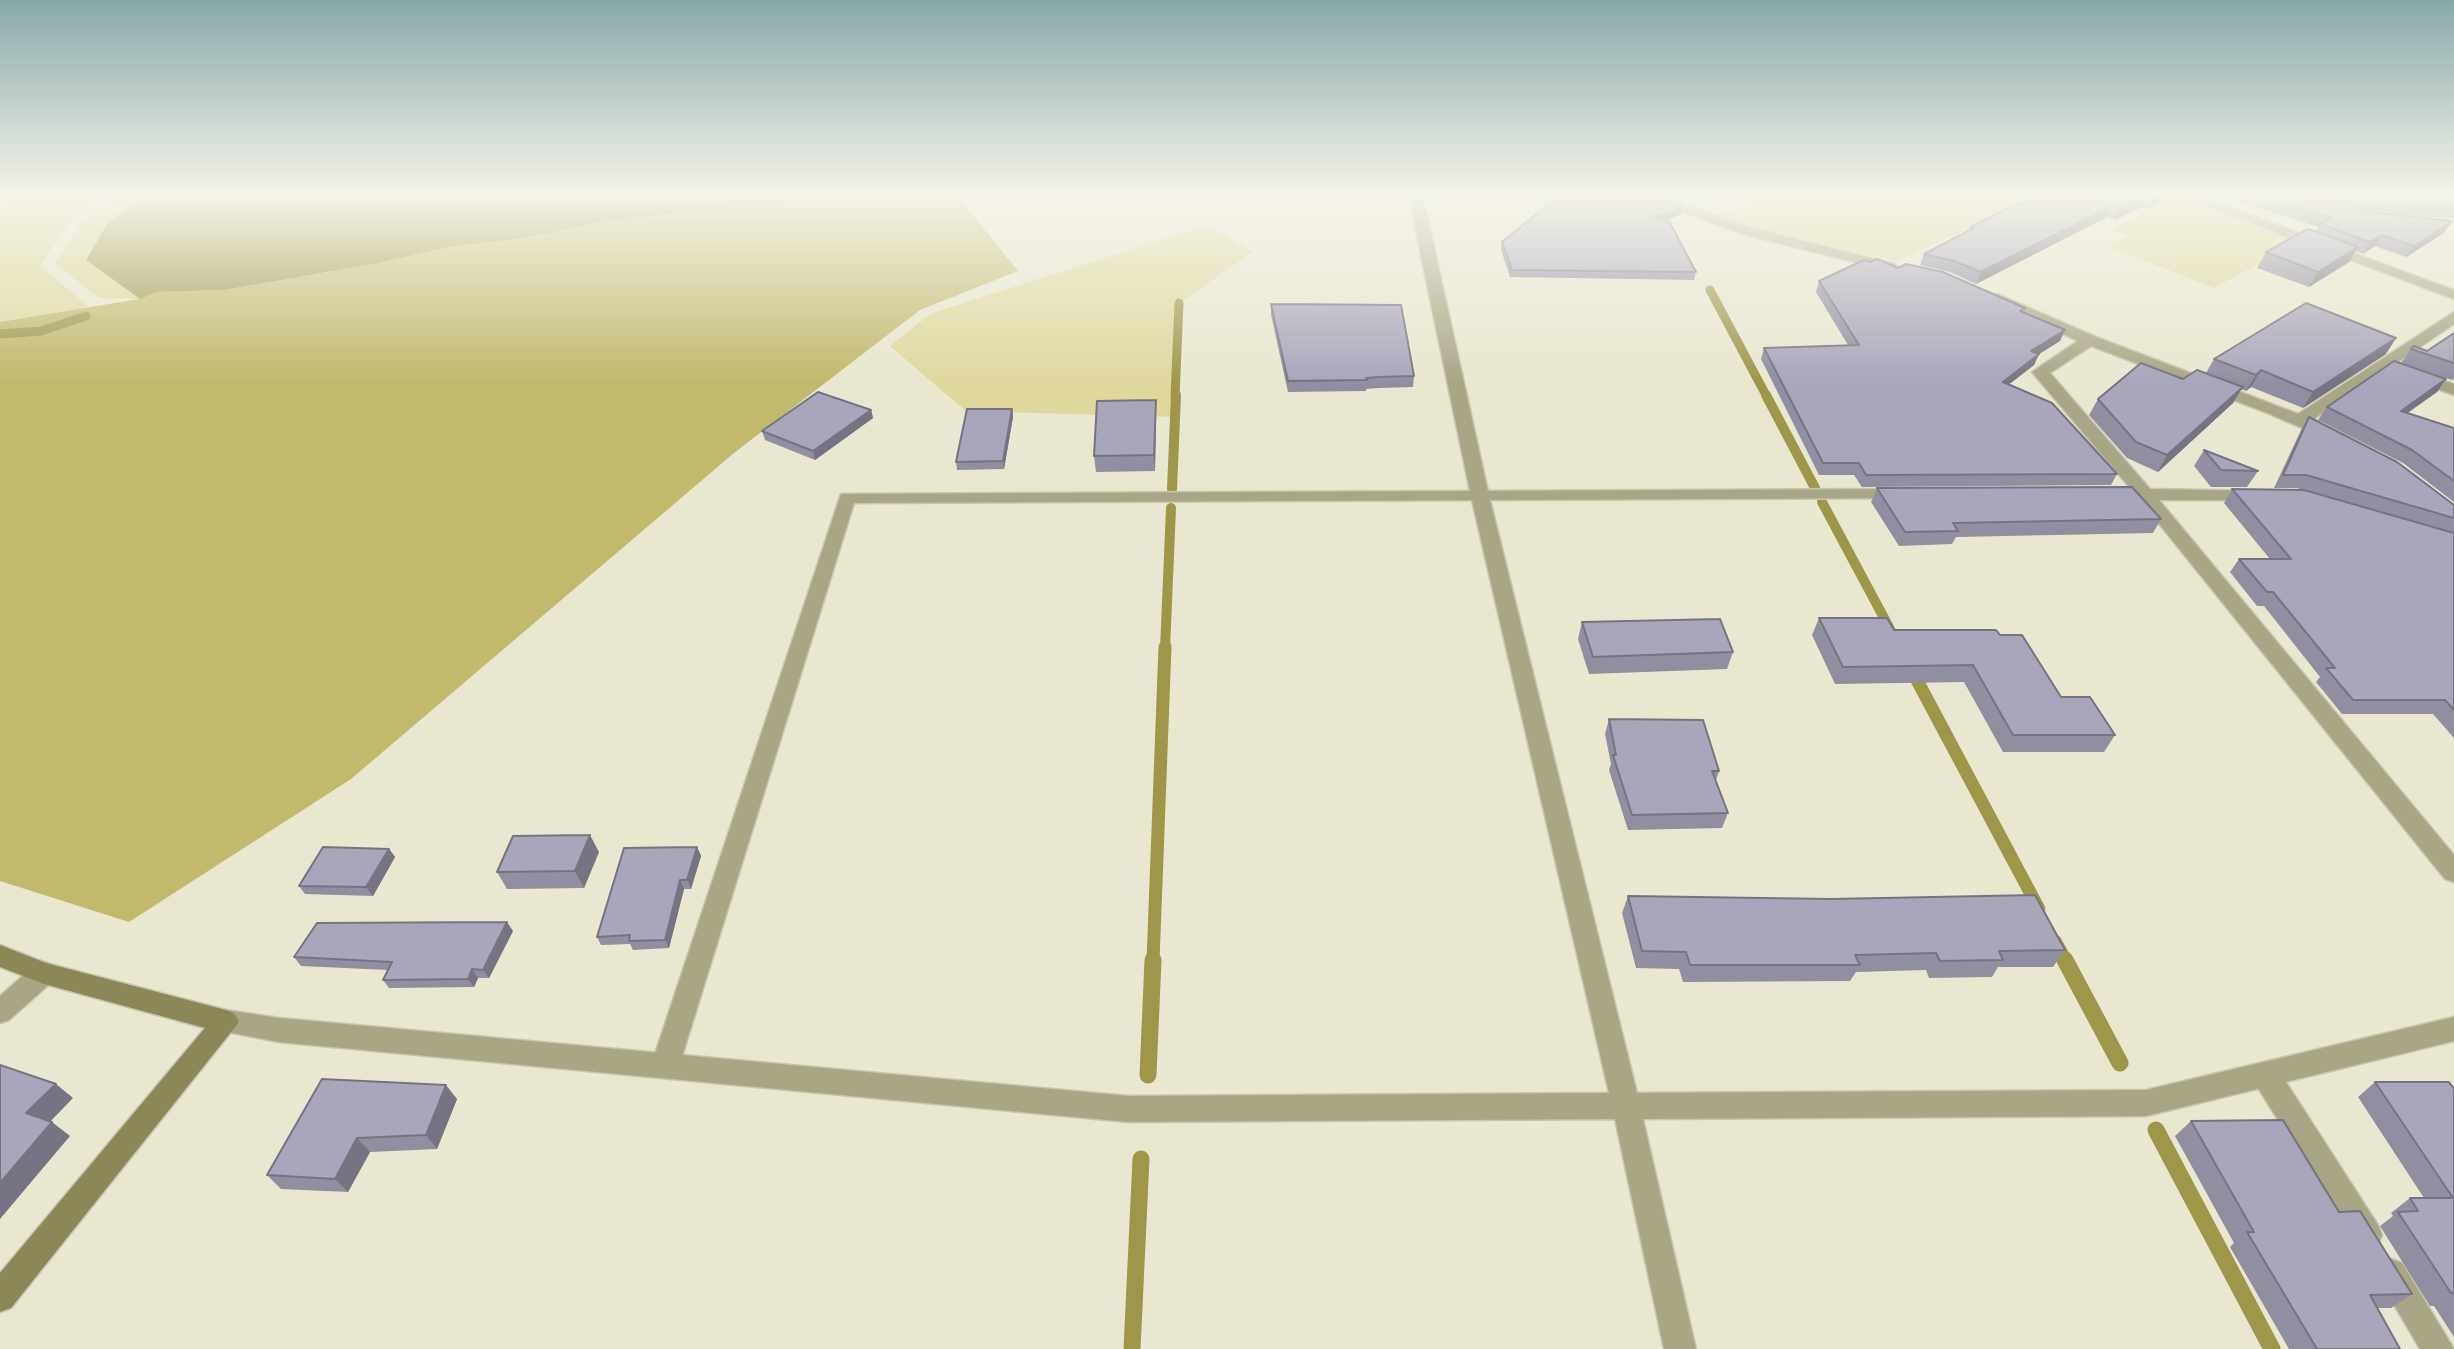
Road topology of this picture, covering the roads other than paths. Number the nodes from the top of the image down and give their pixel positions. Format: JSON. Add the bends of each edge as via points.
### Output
{"nodes":[{"id":1,"x":1426,"y":256,"type":"edge"},
{"id":2,"x":1848,"y":256,"type":"edge"},
{"id":3,"x":2349,"y":256,"type":"edge"},
{"id":4,"x":1905,"y":270,"type":"edge"},
{"id":5,"x":1982,"y":293,"type":"edge"},
{"id":6,"x":2454,"y":295,"type":"edge"},
{"id":7,"x":2454,"y":317,"type":"edge"},
{"id":8,"x":2090,"y":340,"type":"junction"},
{"id":9,"x":2383,"y":365,"type":"junction"},
{"id":10,"x":2454,"y":390,"type":"edge"},
{"id":11,"x":2301,"y":420,"type":"junction"},
{"id":12,"x":2348,"y":445,"type":"edge"},
{"id":13,"x":1914,"y":494,"type":"edge"},
{"id":14,"x":2090,"y":494,"type":"edge"},
{"id":15,"x":2144,"y":494,"type":"junction"},
{"id":16,"x":2269,"y":495,"type":"edge"},
{"id":17,"x":1480,"y":496,"type":"junction"},
{"id":18,"x":2454,"y":872,"type":"edge"},
{"id":19,"x":0,"y":956,"type":"edge"},
{"id":20,"x":44,"y":973,"type":"junction"},
{"id":21,"x":0,"y":1012,"type":"edge"},
{"id":22,"x":226,"y":1022,"type":"junction"},
{"id":23,"x":2454,"y":1029,"type":"edge"},
{"id":24,"x":665,"y":1066,"type":"junction"},
{"id":25,"x":2265,"y":1074,"type":"junction"},
{"id":26,"x":1626,"y":1105,"type":"junction"},
{"id":27,"x":0,"y":1297,"type":"edge"},
{"id":28,"x":1680,"y":1349,"type":"edge"},
{"id":29,"x":2438,"y":1349,"type":"edge"}],
"edges":[{"from":1,"to":17,"type":"street"},
{"from":2,"to":4,"type":"street"},
{"from":3,"to":6,"type":"street"},
{"from":5,"to":8,"type":"street"},
{"from":7,"to":9,"type":"street"},
{"from":8,"to":11,"type":"street"},
{"from":8,"to":15,"type":"street","via":[[2040,372]]},
{"from":9,"to":10,"type":"street"},
{"from":9,"to":11,"type":"street"},
{"from":11,"to":12,"type":"street"},
{"from":13,"to":17,"type":"street"},
{"from":14,"to":15,"type":"street"},
{"from":15,"to":16,"type":"street"},
{"from":15,"to":18,"type":"street"},
{"from":17,"to":24,"type":"street","via":[[848,498]]},
{"from":17,"to":26,"type":"street"},
{"from":19,"to":20,"type":"main road"},
{"from":20,"to":21,"type":"street"},
{"from":20,"to":22,"type":"main road"},
{"from":22,"to":24,"type":"street"},
{"from":22,"to":27,"type":"main road"},
{"from":23,"to":25,"type":"street"},
{"from":24,"to":26,"type":"street","via":[[1128,1109]]},
{"from":25,"to":26,"type":"street","via":[[2146,1103]]},
{"from":25,"to":29,"type":"street"},
{"from":26,"to":28,"type":"street"}]}
